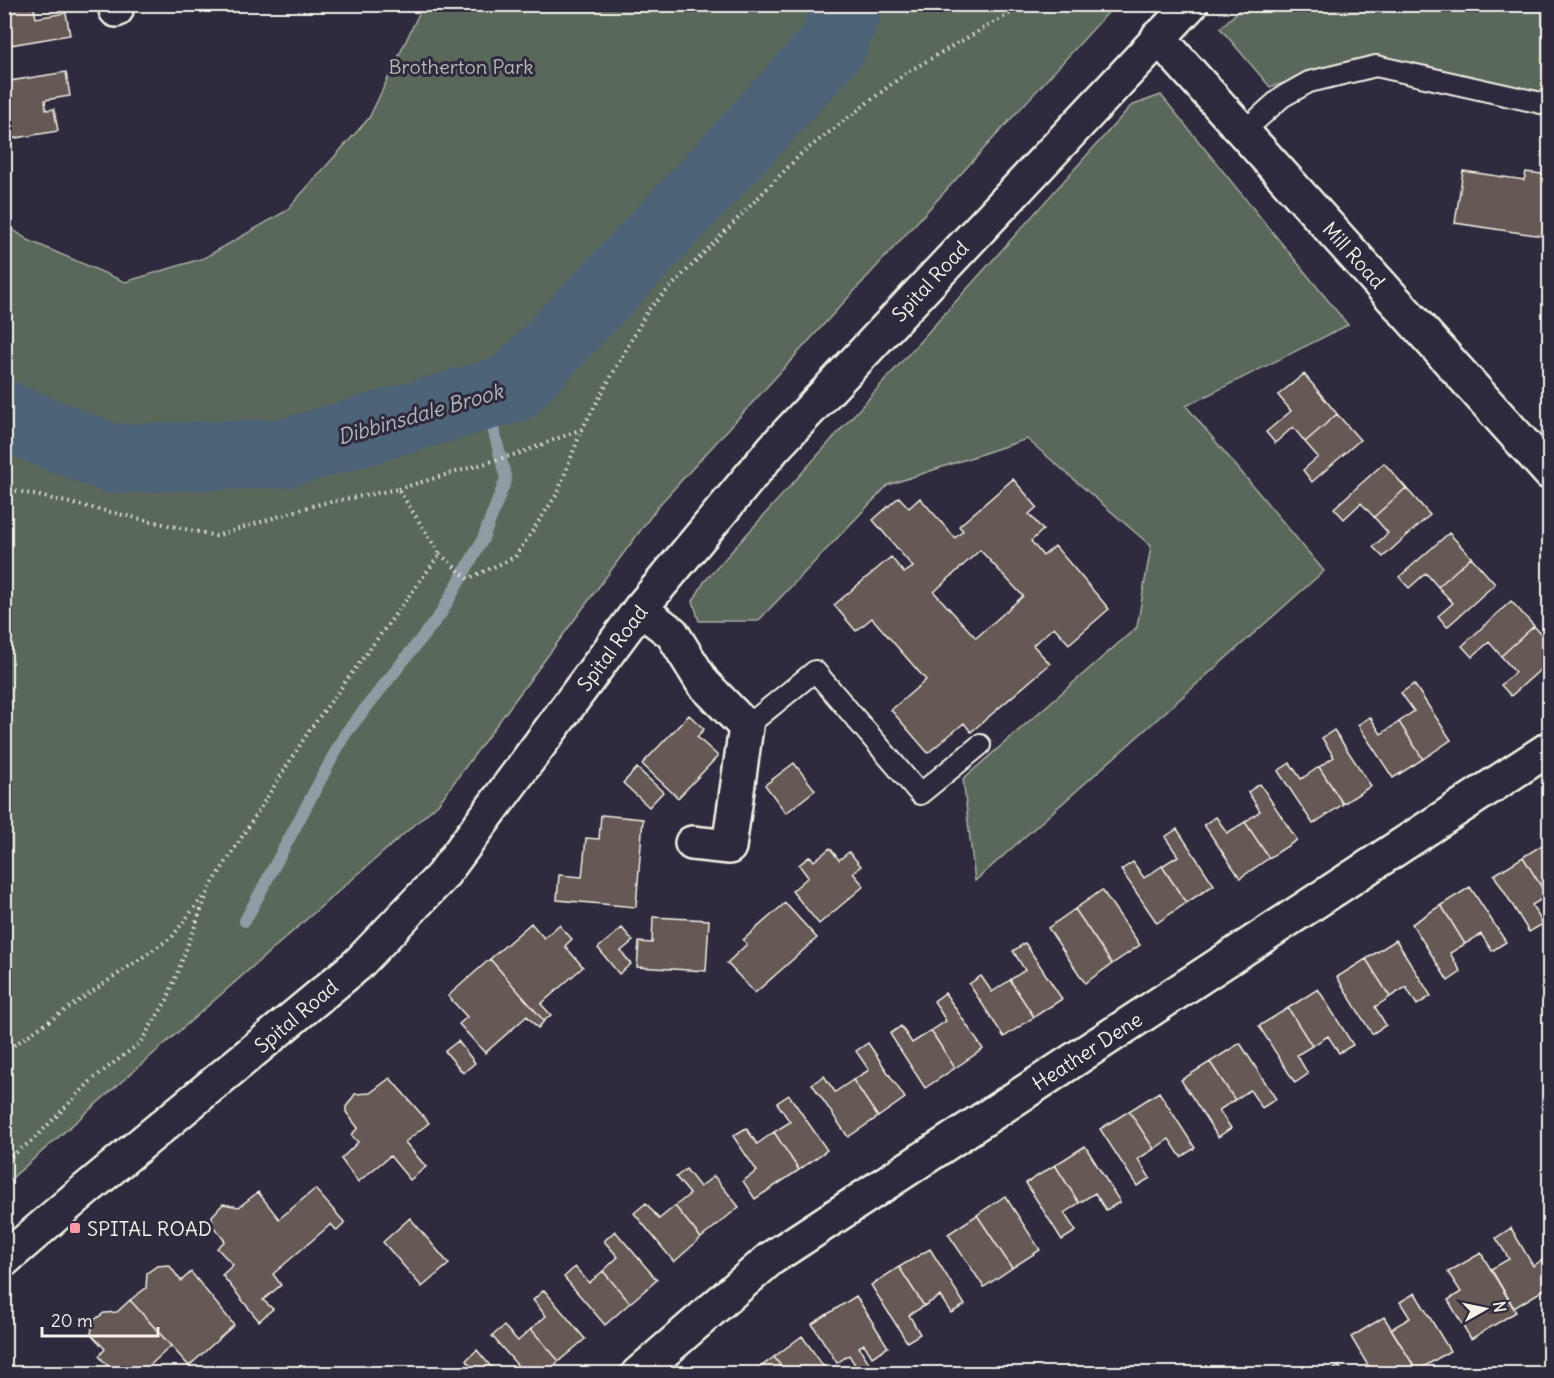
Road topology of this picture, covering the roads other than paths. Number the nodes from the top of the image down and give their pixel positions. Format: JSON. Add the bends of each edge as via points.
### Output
{"nodes":[{"id":1,"x":1191,"y":4,"type":"edge"},
{"id":2,"x":1158,"y":37,"type":"junction"},
{"id":3,"x":1550,"y":105,"type":"edge"},
{"id":4,"x":1243,"y":132,"type":"junction"},
{"id":5,"x":1550,"y":473,"type":"edge"},
{"id":6,"x":640,"y":609,"type":"junction"},
{"id":7,"x":746,"y":727,"type":"junction"},
{"id":8,"x":980,"y":744,"type":"dead end"},
{"id":9,"x":1550,"y":747,"type":"edge"},
{"id":10,"x":692,"y":843,"type":"dead end"},
{"id":11,"x":4,"y":1260,"type":"edge"},
{"id":12,"x":638,"y":1374,"type":"edge"}],
"edges":[{"from":1,"to":2,"type":"street","name":"Spital Road"},
{"from":2,"to":4,"type":"street","name":"Mill Road"},
{"from":2,"to":6,"type":"street","name":"Spital Road","via":[[774,448]]},
{"from":3,"to":4,"type":"lane","via":[[1376,66],[1309,82],[1282,97]]},
{"from":4,"to":5,"type":"street","name":"Mill Road"},
{"from":6,"to":7,"type":"street","via":[[672,633],[703,683]]},
{"from":6,"to":11,"type":"street","name":"Spital Road","via":[[442,876],[357,965]]},
{"from":7,"to":8,"type":"lane","via":[[815,670],[920,794]]},
{"from":7,"to":10,"type":"street","via":[[729,847]]},
{"from":9,"to":12,"type":"street","name":"Heather Dene","via":[[770,1259]]}]}
